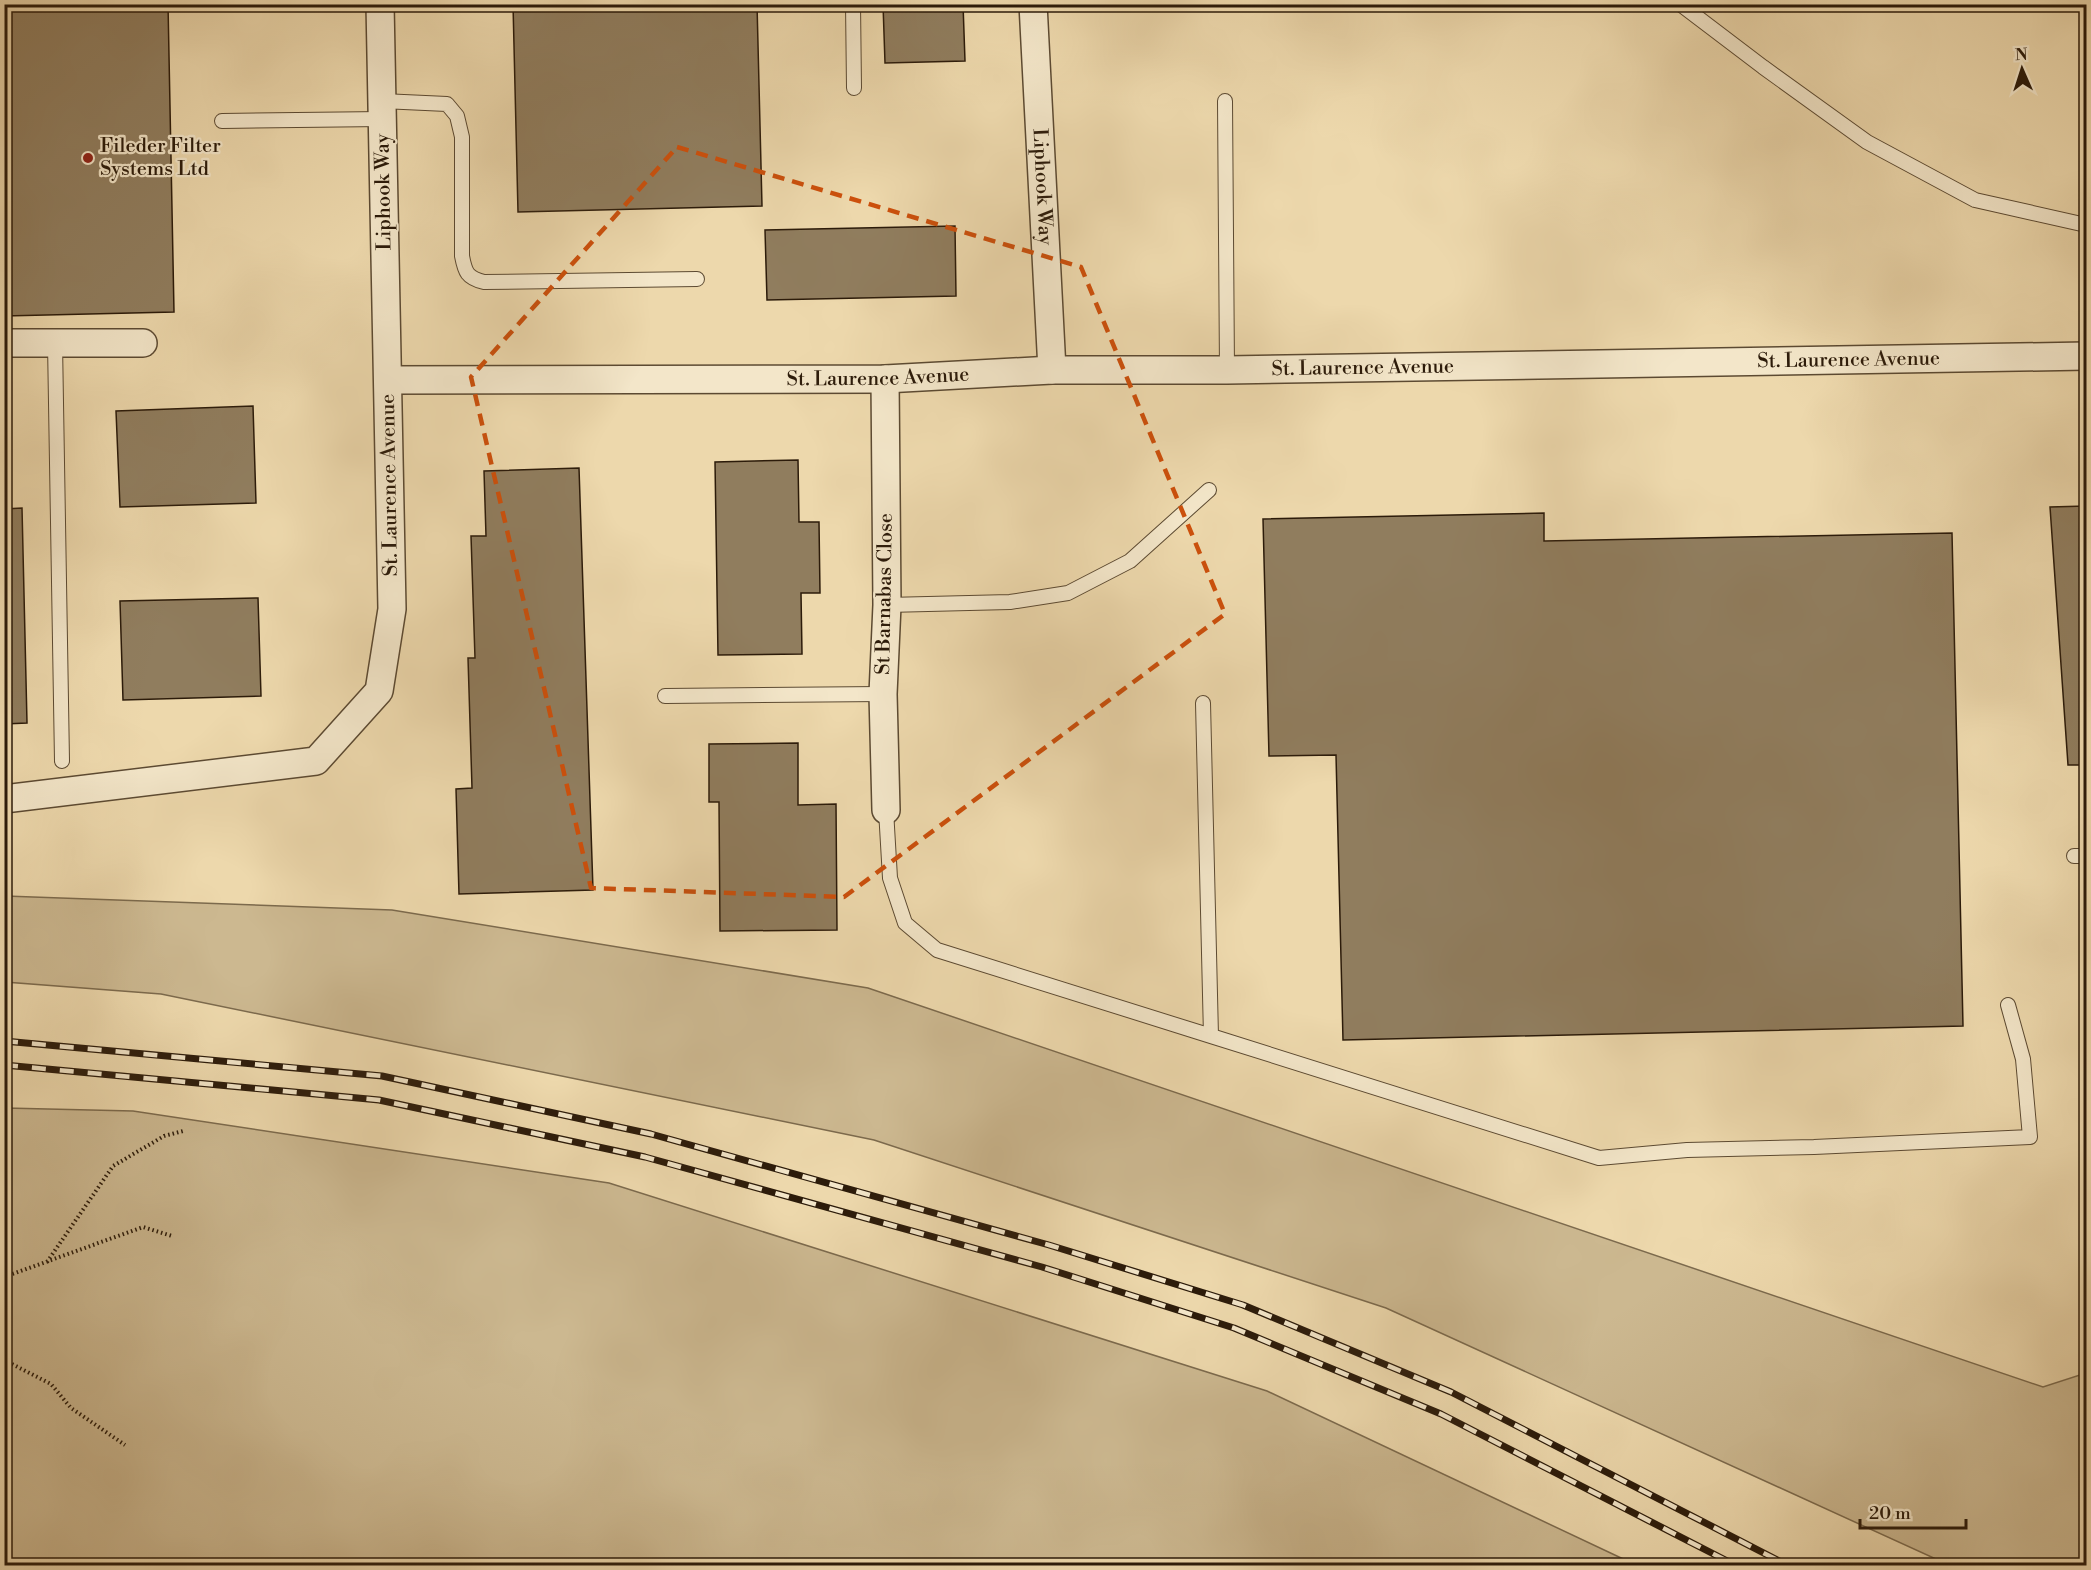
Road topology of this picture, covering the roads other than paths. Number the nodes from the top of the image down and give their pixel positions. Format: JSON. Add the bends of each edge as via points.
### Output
{"nodes":[{"id":1,"x":380,"y":4,"type":"edge"},
{"id":2,"x":853,"y":4,"type":"edge"},
{"id":3,"x":1033,"y":4,"type":"edge"},
{"id":4,"x":1680,"y":4,"type":"edge"},
{"id":5,"x":854,"y":88,"type":"dead end"},
{"id":6,"x":1225,"y":101,"type":"dead end"},
{"id":7,"x":382,"y":110,"type":"junction"},
{"id":8,"x":222,"y":122,"type":"dead end"},
{"id":9,"x":2086,"y":225,"type":"edge"},
{"id":10,"x":697,"y":279,"type":"dead end"},
{"id":11,"x":4,"y":343,"type":"edge"},
{"id":12,"x":55,"y":343,"type":"junction"},
{"id":13,"x":143,"y":343,"type":"dead end"},
{"id":14,"x":2086,"y":356,"type":"edge"},
{"id":15,"x":1052,"y":370,"type":"junction"},
{"id":16,"x":1227,"y":370,"type":"junction"},
{"id":17,"x":885,"y":379,"type":"junction"},
{"id":18,"x":388,"y":380,"type":"junction"},
{"id":19,"x":1209,"y":490,"type":"dead end"},
{"id":20,"x":887,"y":605,"type":"junction"},
{"id":21,"x":883,"y":694,"type":"junction"},
{"id":22,"x":665,"y":696,"type":"dead end"},
{"id":23,"x":1203,"y":703,"type":"dead end"},
{"id":24,"x":62,"y":761,"type":"dead end"},
{"id":25,"x":4,"y":799,"type":"edge"},
{"id":26,"x":886,"y":810,"type":"joint"},
{"id":27,"x":2008,"y":1005,"type":"dead end"},
{"id":28,"x":1211,"y":1036,"type":"junction"}],
"edges":[{"from":1,"to":7,"type":"street","name":"Liphook Way"},
{"from":2,"to":5,"type":"lane"},
{"from":3,"to":15,"type":"street","name":"Liphook Way"},
{"from":4,"to":9,"type":"lane","via":[[1877,148],[1976,200]]},
{"from":6,"to":16,"type":"lane"},
{"from":7,"to":8,"type":"lane"},
{"from":7,"to":10,"type":"lane","via":[[447,104],[457,116],[462,137],[462,256],[472,279]]},
{"from":7,"to":18,"type":"street","name":"Liphook Way"},
{"from":11,"to":12,"type":"street"},
{"from":12,"to":13,"type":"street"},
{"from":12,"to":24,"type":"lane"},
{"from":14,"to":16,"type":"street","name":"St. Laurence Avenue"},
{"from":15,"to":16,"type":"street","name":"St. Laurence Avenue"},
{"from":15,"to":17,"type":"street","name":"St. Laurence Avenue"},
{"from":17,"to":18,"type":"street","name":"St. Laurence Avenue"},
{"from":17,"to":20,"type":"street","name":"St Barnabas Close"},
{"from":18,"to":25,"type":"street","name":"St. Laurence Avenue","via":[[392,609],[379,691],[324,752],[315,761]]},
{"from":19,"to":20,"type":"lane","via":[[1130,561],[1068,592],[1010,602]]},
{"from":20,"to":21,"type":"street","name":"St Barnabas Close"},
{"from":21,"to":22,"type":"lane"},
{"from":21,"to":26,"type":"street","name":"St Barnabas Close"},
{"from":23,"to":28,"type":"lane"},
{"from":26,"to":28,"type":"lane","via":[[891,878],[906,923],[938,950]]},
{"from":27,"to":28,"type":"lane","via":[[2023,1059],[2031,1137],[1687,1150],[1599,1158]]}]}
